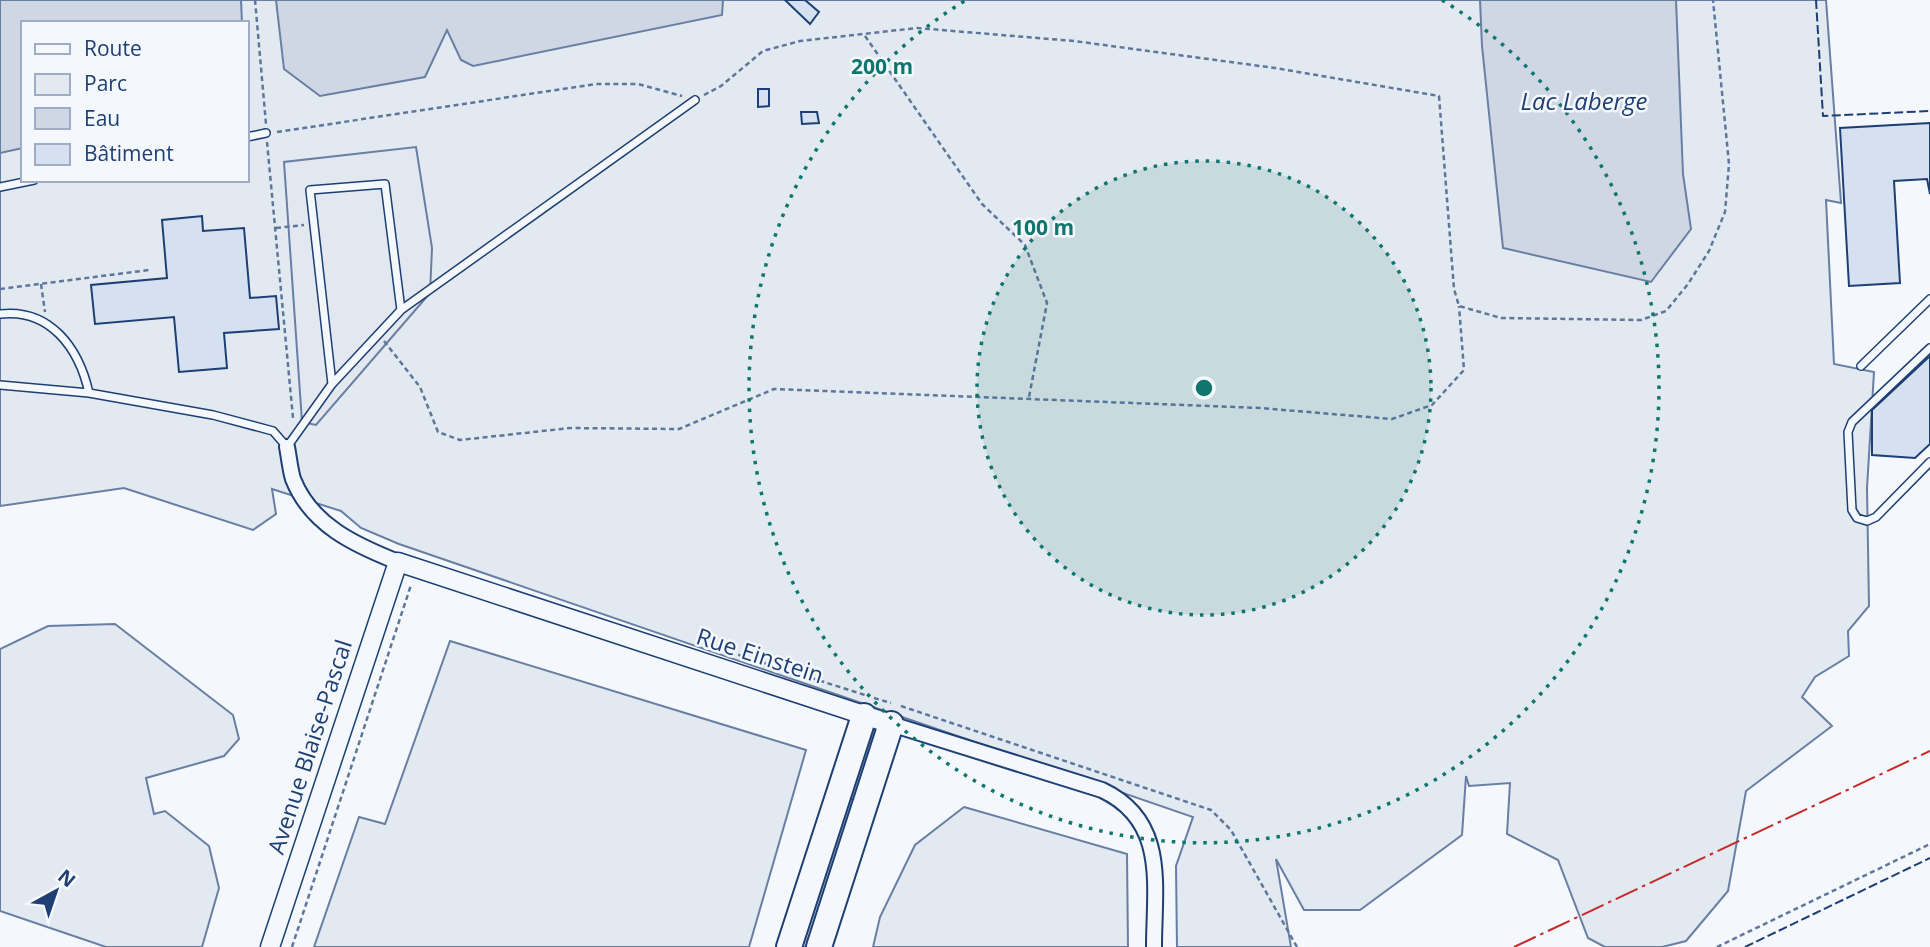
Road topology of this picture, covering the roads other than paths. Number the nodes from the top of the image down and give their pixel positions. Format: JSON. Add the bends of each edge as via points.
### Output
{"nodes":[{"id":1,"x":695,"y":100,"type":"road end"},
{"id":2,"x":266,"y":133,"type":"road end"},
{"id":3,"x":248,"y":137,"type":"edge"},
{"id":4,"x":24,"y":182,"type":"edge"},
{"id":5,"x":0,"y":187,"type":"edge"},
{"id":6,"x":1930,"y":299,"type":"edge"},
{"id":7,"x":401,"y":310,"type":"junction"},
{"id":8,"x":0,"y":314,"type":"edge"},
{"id":9,"x":1930,"y":348,"type":"edge"},
{"id":10,"x":1861,"y":366,"type":"dead end"},
{"id":11,"x":332,"y":384,"type":"junction"},
{"id":12,"x":0,"y":385,"type":"edge"},
{"id":13,"x":89,"y":393,"type":"junction"},
{"id":14,"x":287,"y":446,"type":"junction"},
{"id":15,"x":1930,"y":462,"type":"edge"},
{"id":16,"x":398,"y":562,"type":"junction"},
{"id":17,"x":864,"y":716,"type":"junction"},
{"id":18,"x":891,"y":724,"type":"junction"},
{"id":19,"x":270,"y":947,"type":"edge"},
{"id":20,"x":789,"y":947,"type":"edge"},
{"id":21,"x":819,"y":947,"type":"edge"},
{"id":22,"x":1154,"y":947,"type":"edge"}],
"edges":[{"from":1,"to":7,"type":"lane"},
{"from":2,"to":3,"type":"lane"},
{"from":4,"to":5,"type":"lane"},
{"from":6,"to":10,"type":"lane"},
{"from":7,"to":11,"type":"lane"},
{"from":7,"to":11,"type":"lane","via":[[386,184],[310,190]]},
{"from":8,"to":13,"type":"lane","via":[[20,311],[46,322],[83,367]]},
{"from":9,"to":15,"type":"lane","via":[[1852,422],[1848,432],[1852,510],[1857,518],[1867,521],[1876,517]]},
{"from":11,"to":14,"type":"lane"},
{"from":12,"to":13,"type":"lane"},
{"from":13,"to":14,"type":"lane","via":[[262,427]]},
{"from":14,"to":16,"type":"street","name":"Rue Einstein","via":[[293,477],[313,512],[351,542]]},
{"from":16,"to":17,"type":"street","name":"Rue Einstein"},
{"from":16,"to":19,"type":"street","name":"Avenue Blaise-Pascal"},
{"from":17,"to":18,"type":"street","name":"Rue Einstein"},
{"from":17,"to":20,"type":"highway"},
{"from":18,"to":21,"type":"highway"},
{"from":18,"to":22,"type":"street","name":"Rue Einstein","via":[[1093,786],[1127,804],[1152,846]]}]}
